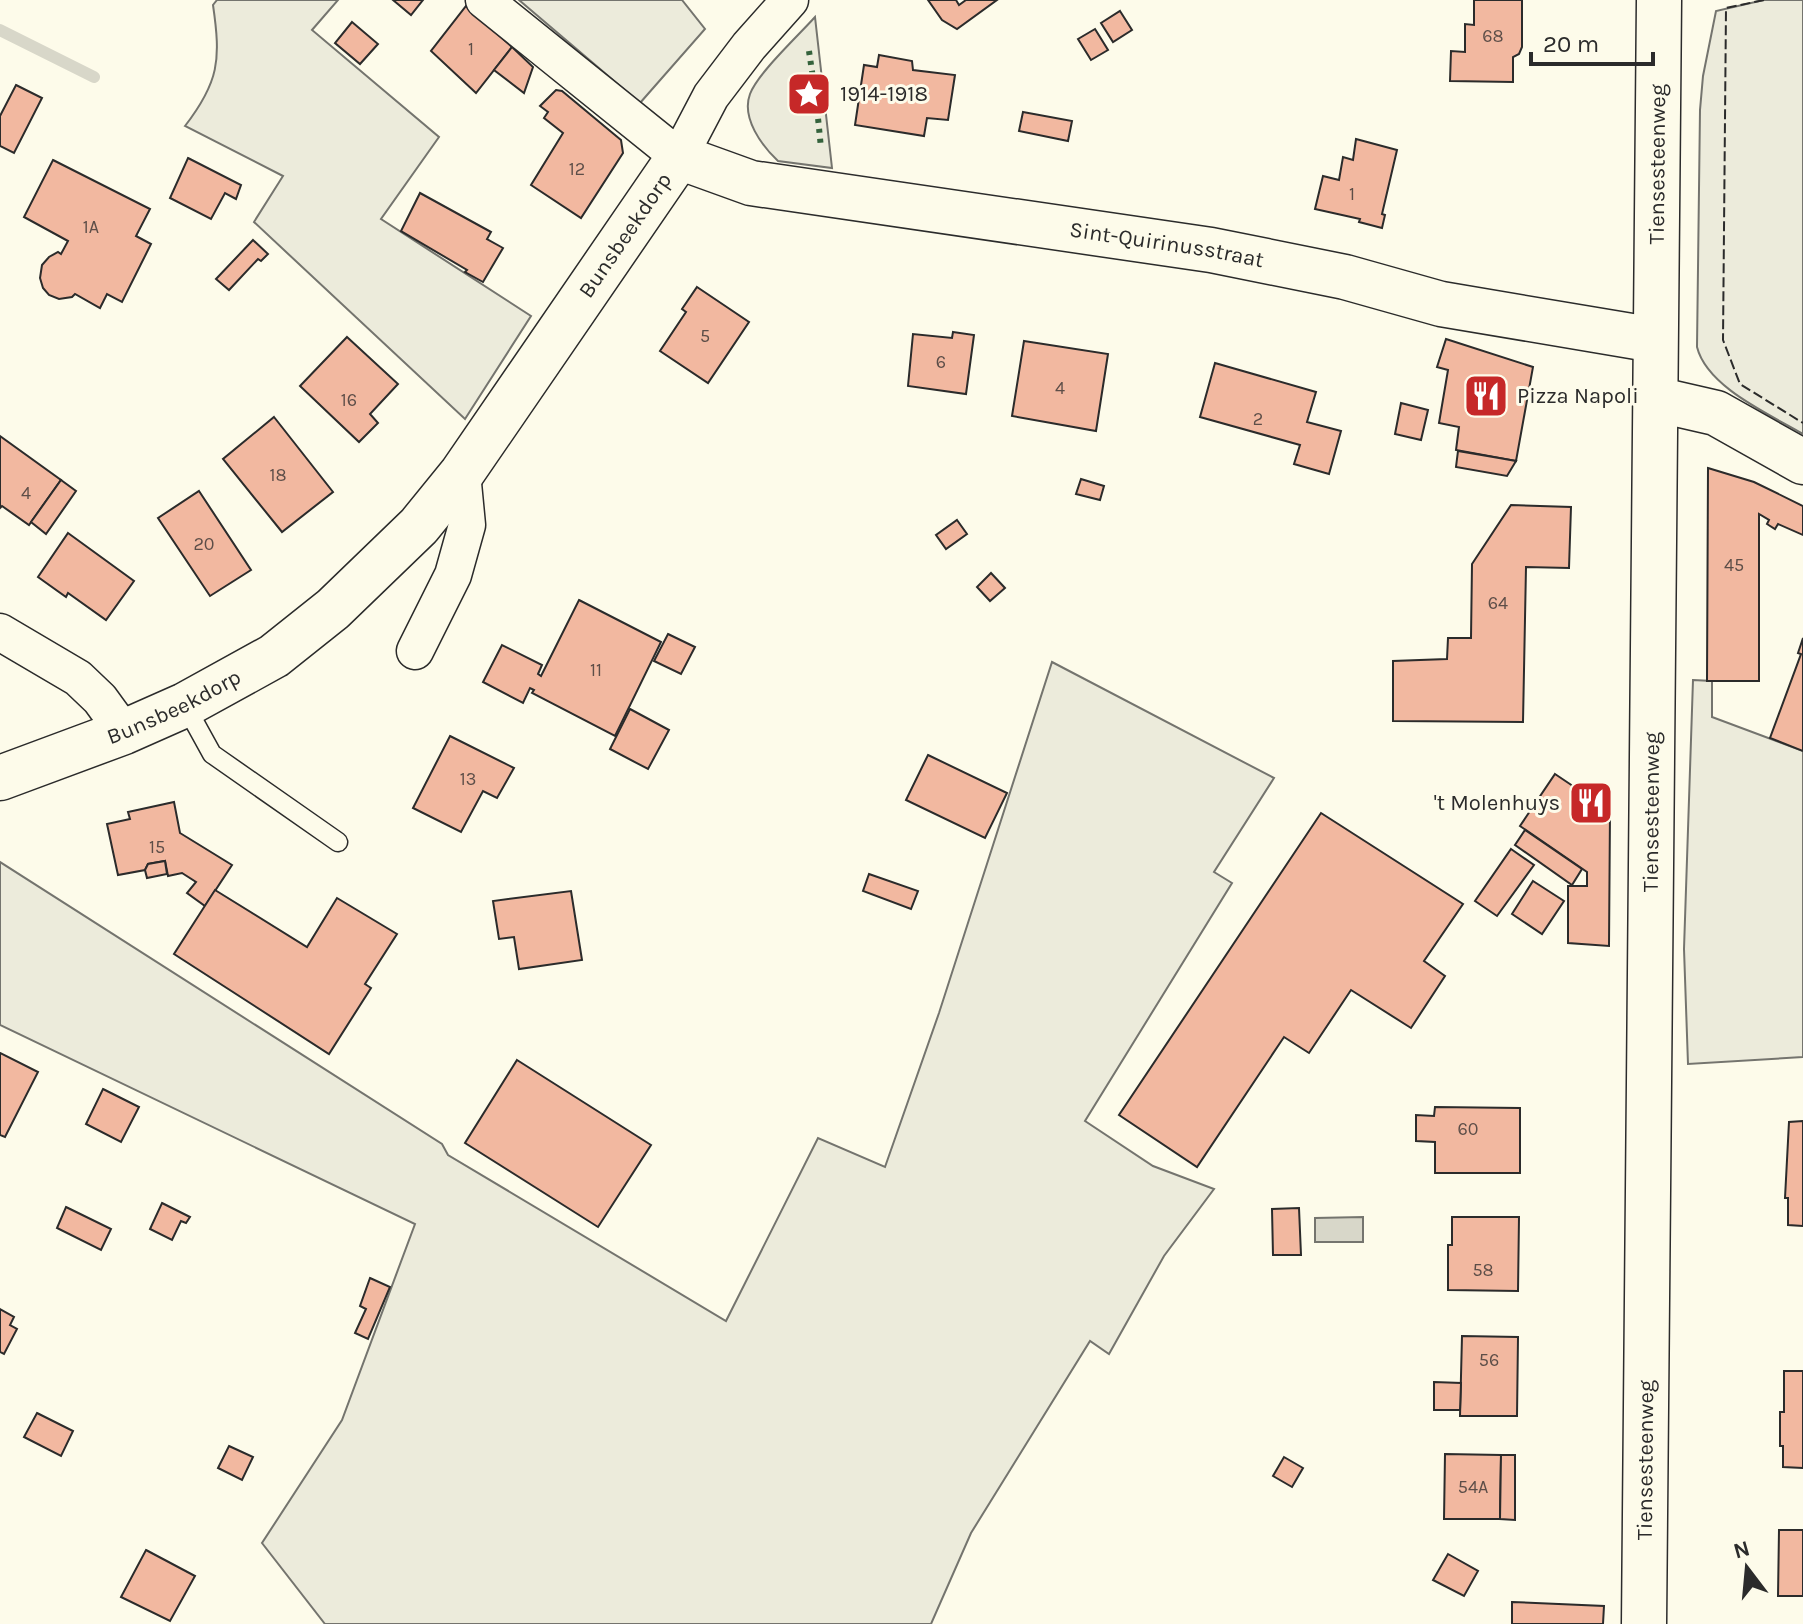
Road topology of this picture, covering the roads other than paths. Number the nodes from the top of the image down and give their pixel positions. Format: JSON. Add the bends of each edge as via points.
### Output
{"nodes":[{"id":1,"x":484,"y":0,"type":"edge"},
{"id":2,"x":790,"y":0,"type":"edge"},
{"id":3,"x":1659,"y":0,"type":"edge"},
{"id":4,"x":679,"y":157,"type":"junction"},
{"id":5,"x":1655,"y":340,"type":"junction"},
{"id":6,"x":1655,"y":399,"type":"junction"},
{"id":7,"x":1803,"y":462,"type":"edge"},
{"id":8,"x":462,"y":473,"type":"junction"},
{"id":9,"x":0,"y":632,"type":"edge"},
{"id":10,"x":415,"y":651,"type":"dead end"},
{"id":11,"x":185,"y":705,"type":"junction"},
{"id":12,"x":124,"y":732,"type":"junction"},
{"id":13,"x":1,"y":781,"type":"edge"},
{"id":14,"x":338,"y":842,"type":"dead end"},
{"id":15,"x":1644,"y":1624,"type":"edge"}],
"edges":[{"from":1,"to":4,"type":"street"},
{"from":2,"to":4,"type":"street","name":"Bunsbeekdorp","via":[[711,96]]},
{"from":3,"to":5,"type":"street","name":"Tiensesteenweg"},
{"from":4,"to":5,"type":"street","name":"Sint-Quirinusstraat","via":[[751,183],[1211,250],[1345,277],[1441,304]]},
{"from":4,"to":8,"type":"street","name":"Bunsbeekdorp"},
{"from":5,"to":6,"type":"street","name":"Tiensesteenweg"},
{"from":6,"to":7,"type":"street","via":[[1716,413]]},
{"from":6,"to":15,"type":"street","name":"Tiensesteenweg"},
{"from":8,"to":10,"type":"street","via":[[467,525],[453,575]]},
{"from":8,"to":11,"type":"street","name":"Bunsbeekdorp","via":[[419,526],[333,609],[274,656]]},
{"from":9,"to":12,"type":"street","via":[[78,678]]},
{"from":11,"to":12,"type":"street","name":"Bunsbeekdorp"},
{"from":11,"to":14,"type":"lane","via":[[212,754]]},
{"from":12,"to":13,"type":"street","name":"Bunsbeekdorp"}]}
